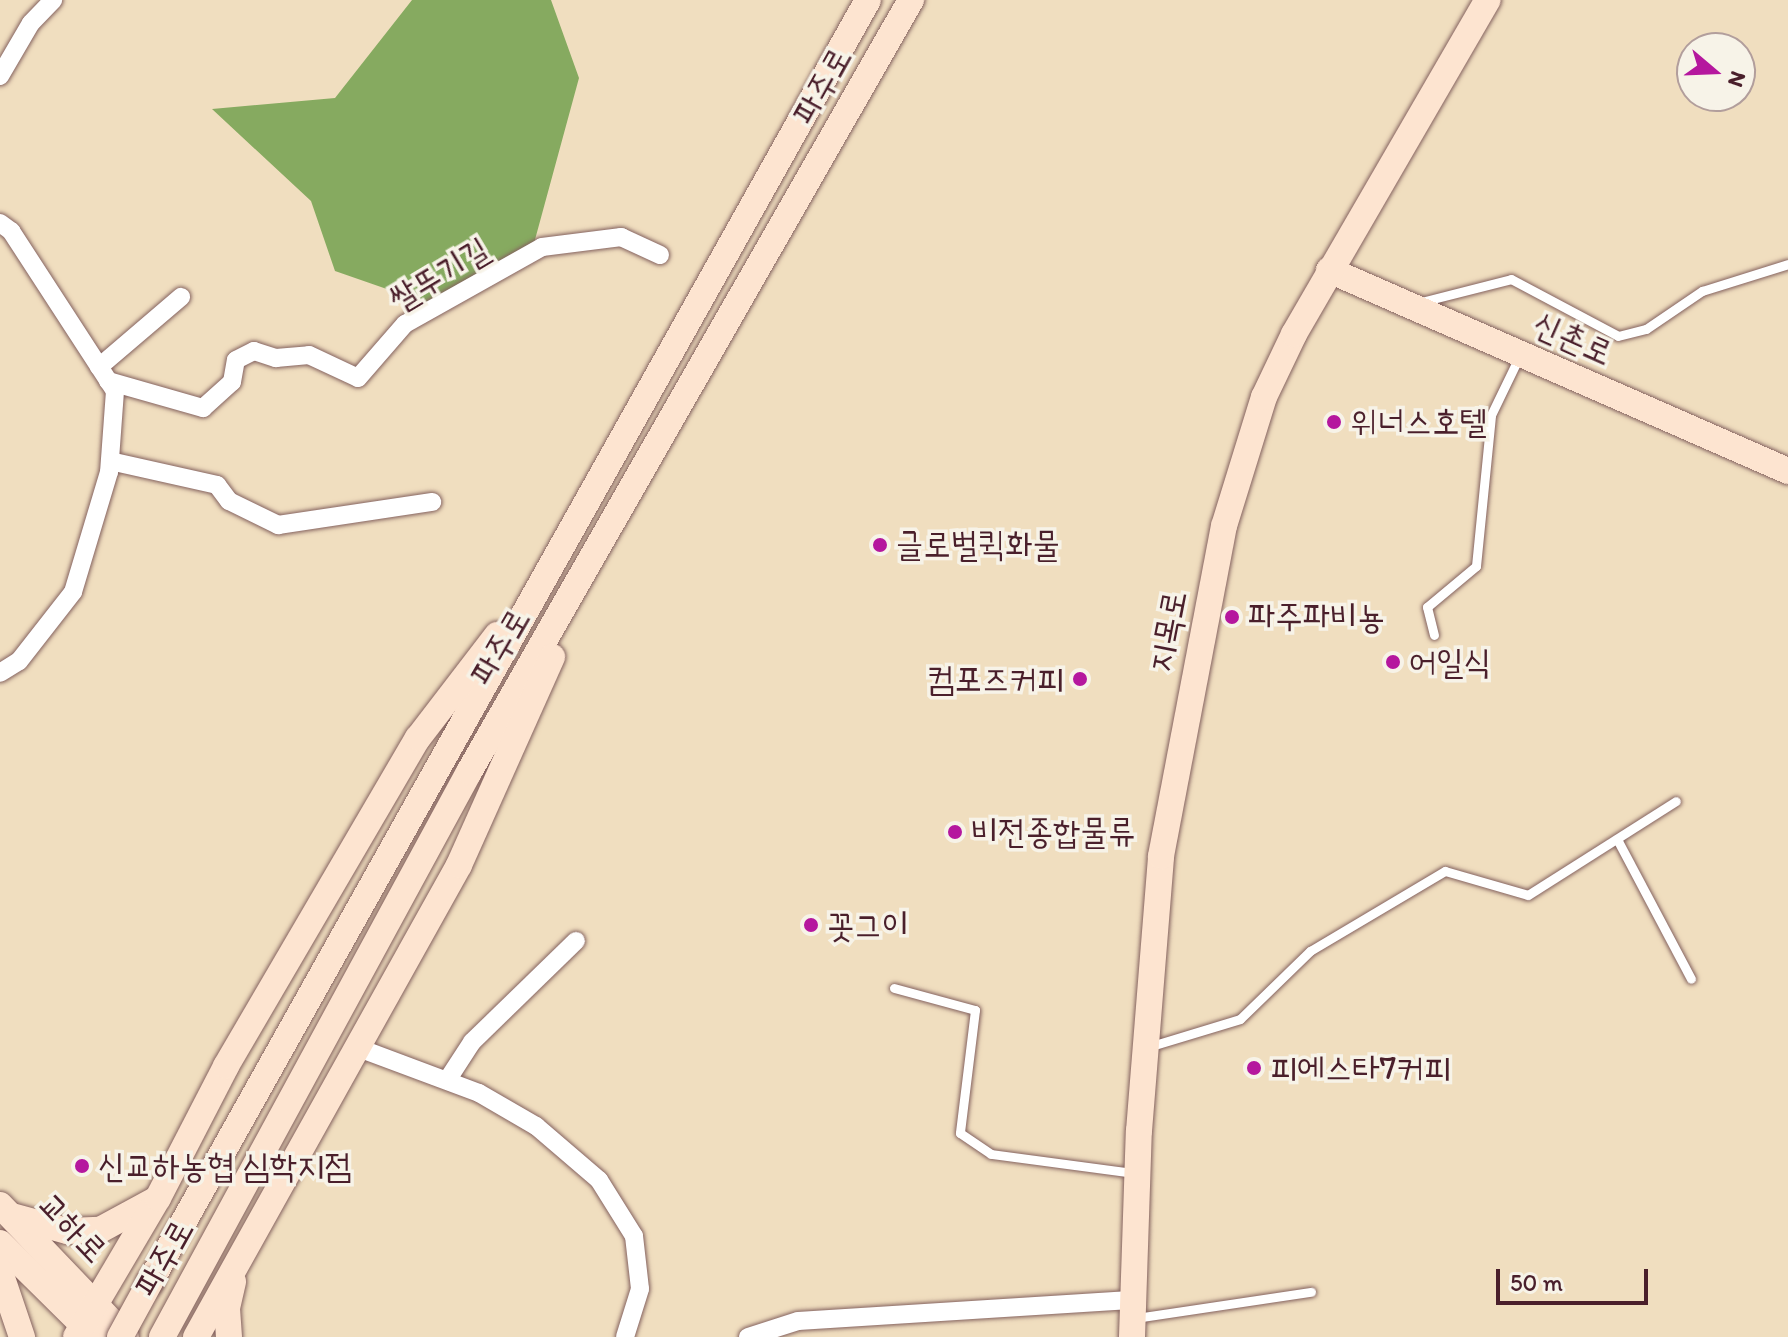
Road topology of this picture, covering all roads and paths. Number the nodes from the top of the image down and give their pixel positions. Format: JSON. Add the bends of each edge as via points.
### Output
{"nodes":[{"id":1,"x":53,"y":0,"type":"edge"},
{"id":2,"x":868,"y":0,"type":"edge"},
{"id":3,"x":911,"y":0,"type":"edge"},
{"id":4,"x":1488,"y":0,"type":"edge"},
{"id":5,"x":0,"y":76,"type":"edge"},
{"id":6,"x":0,"y":223,"type":"edge"},
{"id":7,"x":660,"y":255,"type":"dead end"},
{"id":8,"x":1788,"y":264,"type":"edge"},
{"id":9,"x":1329,"y":270,"type":"junction"},
{"id":10,"x":181,"y":297,"type":"dead end"},
{"id":11,"x":1409,"y":305,"type":"junction"},
{"id":12,"x":1521,"y":354,"type":"junction"},
{"id":13,"x":104,"y":374,"type":"junction"},
{"id":14,"x":110,"y":461,"type":"junction"},
{"id":15,"x":1788,"y":471,"type":"edge"},
{"id":16,"x":432,"y":502,"type":"dead end"},
{"id":17,"x":592,"y":560,"type":"junction"},
{"id":18,"x":552,"y":562,"type":"junction"},
{"id":19,"x":1434,"y":635,"type":"dead end"},
{"id":20,"x":0,"y":673,"type":"edge"},
{"id":21,"x":1676,"y":801,"type":"dead end"},
{"id":22,"x":1617,"y":839,"type":"junction"},
{"id":23,"x":576,"y":941,"type":"dead end"},
{"id":24,"x":1691,"y":979,"type":"dead end"},
{"id":25,"x":894,"y":988,"type":"dead end"},
{"id":26,"x":356,"y":1047,"type":"junction"},
{"id":27,"x":1144,"y":1048,"type":"junction"},
{"id":28,"x":448,"y":1079,"type":"junction"},
{"id":29,"x":1137,"y":1173,"type":"junction"},
{"id":30,"x":158,"y":1198,"type":"junction"},
{"id":31,"x":6,"y":1210,"type":"edge"},
{"id":32,"x":0,"y":1243,"type":"edge"},
{"id":33,"x":242,"y":1249,"type":"junction"},
{"id":34,"x":0,"y":1272,"type":"edge"},
{"id":35,"x":1311,"y":1292,"type":"dead end"},
{"id":36,"x":1131,"y":1319,"type":"edge"},
{"id":37,"x":87,"y":1325,"type":"edge"},
{"id":38,"x":800,"y":1329,"type":"edge"},
{"id":39,"x":22,"y":1337,"type":"edge"},
{"id":40,"x":120,"y":1337,"type":"edge"},
{"id":41,"x":126,"y":1337,"type":"edge"},
{"id":42,"x":162,"y":1337,"type":"edge"},
{"id":43,"x":196,"y":1337,"type":"edge"},
{"id":44,"x":229,"y":1337,"type":"edge"},
{"id":45,"x":625,"y":1337,"type":"edge"},
{"id":46,"x":748,"y":1337,"type":"edge"}],
"edges":[{"from":1,"to":5,"type":"street","via":[[31,23]]},
{"from":2,"to":18,"type":"main road","name":"파주로"},
{"from":3,"to":17,"type":"main road","name":"파주로"},
{"from":4,"to":9,"type":"main road","name":"지목로"},
{"from":6,"to":13,"type":"street","via":[[11,231]]},
{"from":7,"to":13,"type":"street","name":"쌀뚜기길","via":[[621,237],[542,247],[405,324],[358,378],[309,355],[276,358],[254,351],[236,360],[232,382],[203,408]]},
{"from":8,"to":11,"type":"lane","via":[[1702,291],[1646,329],[1618,336],[1511,279]]},
{"from":9,"to":11,"type":"main road","name":"신촌로"},
{"from":9,"to":27,"type":"main road","name":"지목로","via":[[1264,397],[1224,526],[1161,856]]},
{"from":10,"to":13,"type":"street"},
{"from":11,"to":12,"type":"main road","name":"신촌로"},
{"from":12,"to":15,"type":"main road","name":"신촌로"},
{"from":12,"to":19,"type":"lane","via":[[1491,415],[1476,566],[1427,607]]},
{"from":13,"to":14,"type":"street","via":[[115,391]]},
{"from":14,"to":16,"type":"street","via":[[217,485],[229,501],[278,525]]},
{"from":14,"to":20,"type":"street","via":[[73,592],[19,661]]},
{"from":17,"to":26,"type":"main road","via":[[493,796]]},
{"from":17,"to":42,"type":"main road","name":"파주로","via":[[469,772]]},
{"from":18,"to":30,"type":"main road","via":[[418,738],[226,1066]]},
{"from":18,"to":40,"type":"main road","name":"파주로","bridge":true},
{"from":21,"to":22,"type":"lane"},
{"from":22,"to":24,"type":"lane"},
{"from":22,"to":27,"type":"lane","via":[[1528,895],[1445,871],[1310,951],[1240,1019]]},
{"from":23,"to":28,"type":"street","via":[[472,1042]]},
{"from":25,"to":29,"type":"lane","via":[[975,1010],[960,1133],[991,1154]]},
{"from":26,"to":28,"type":"street"},
{"from":26,"to":33,"type":"main road"},
{"from":27,"to":29,"type":"main road","name":"지목로"},
{"from":28,"to":45,"type":"street","via":[[536,1126],[599,1180],[634,1236],[640,1289]]},
{"from":29,"to":36,"type":"main road","name":"지목로"},
{"from":30,"to":31,"type":"main road","via":[[100,1230],[67,1231]]},
{"from":30,"to":37,"type":"main road"},
{"from":31,"to":37,"type":"main road","name":"교하로"},
{"from":32,"to":37,"type":"main road","name":"교하로"},
{"from":33,"to":43,"type":"main road"},
{"from":33,"to":44,"type":"main road","via":[[227,1308]]},
{"from":34,"to":39,"type":"main road"},
{"from":35,"to":36,"type":"lane"},
{"from":36,"to":38,"type":"street"},
{"from":37,"to":41,"type":"main road","name":"교하로"},
{"from":38,"to":46,"type":"street"}]}
